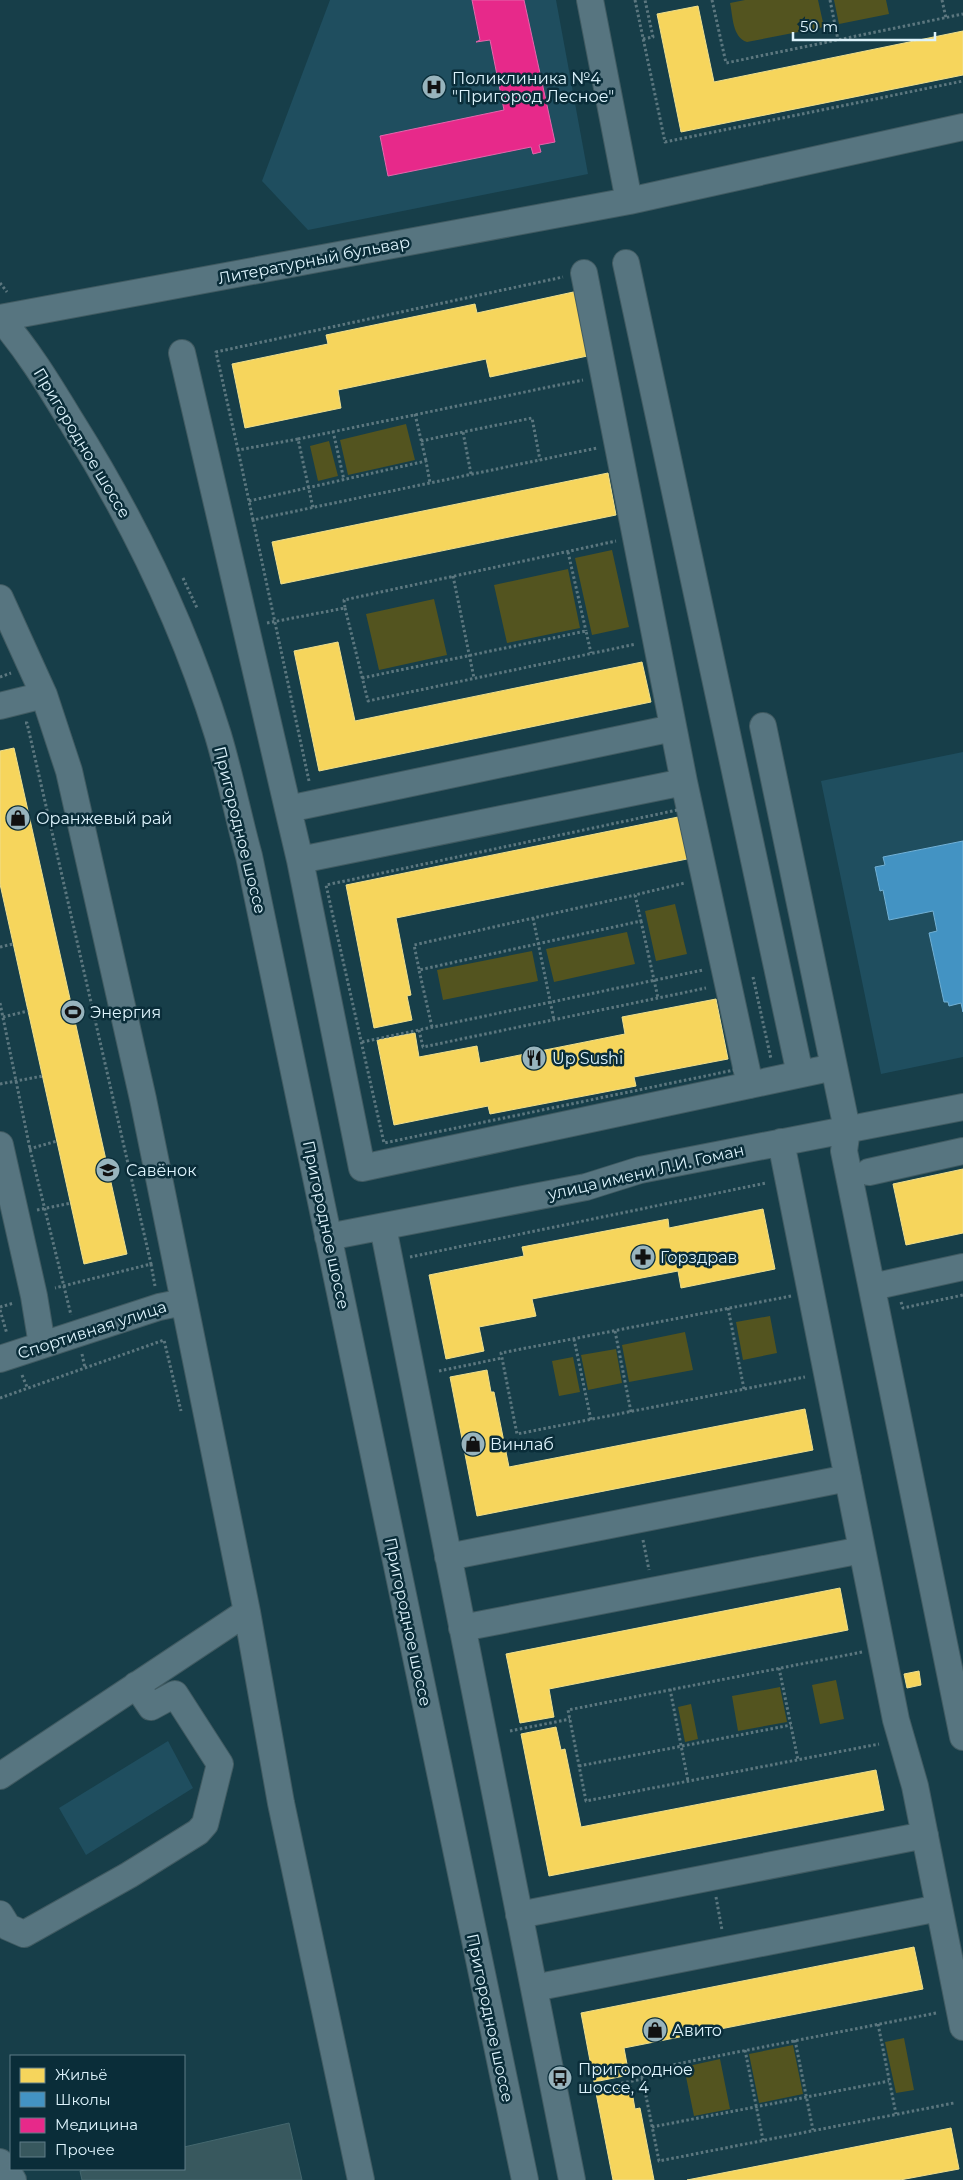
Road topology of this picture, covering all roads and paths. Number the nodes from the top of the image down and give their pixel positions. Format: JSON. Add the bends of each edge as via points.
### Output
{"nodes":[{"id":1,"x":590,"y":0,"type":"edge"},
{"id":2,"x":635,"y":0,"type":"edge"},
{"id":3,"x":645,"y":0,"type":"edge"},
{"id":4,"x":712,"y":0,"type":"edge"},
{"id":5,"x":830,"y":0,"type":"edge"},
{"id":6,"x":942,"y":0,"type":"edge"},
{"id":7,"x":963,"y":14,"type":"edge"},
{"id":8,"x":946,"y":18,"type":"junction"},
{"id":9,"x":643,"y":39,"type":"junction"},
{"id":10,"x":838,"y":40,"type":"junction"},
{"id":11,"x":963,"y":80,"type":"edge"},
{"id":12,"x":963,"y":127,"type":"edge"},
{"id":13,"x":628,"y":201,"type":"junction"},
{"id":14,"x":626,"y":263,"type":"dead end"},
{"id":15,"x":576,"y":274,"type":"joint"},
{"id":16,"x":0,"y":283,"type":"edge"},
{"id":17,"x":7,"y":292,"type":"dead end"},
{"id":18,"x":0,"y":318,"type":"edge"},
{"id":19,"x":182,"y":353,"type":"dead end"},
{"id":20,"x":604,"y":376,"type":"junction"},
{"id":21,"x":415,"y":414,"type":"junction"},
{"id":22,"x":332,"y":431,"type":"junction"},
{"id":23,"x":463,"y":432,"type":"junction"},
{"id":24,"x":298,"y":439,"type":"junction"},
{"id":25,"x":421,"y":441,"type":"junction"},
{"id":26,"x":618,"y":443,"type":"junction"},
{"id":27,"x":238,"y":450,"type":"junction"},
{"id":28,"x":540,"y":460,"type":"junction"},
{"id":29,"x":426,"y":461,"type":"junction"},
{"id":30,"x":471,"y":474,"type":"junction"},
{"id":31,"x":344,"y":480,"type":"junction"},
{"id":32,"x":430,"y":483,"type":"junction"},
{"id":33,"x":309,"y":488,"type":"junction"},
{"id":34,"x":249,"y":500,"type":"junction"},
{"id":35,"x":313,"y":508,"type":"junction"},
{"id":36,"x":253,"y":520,"type":"junction"},
{"id":37,"x":621,"y":540,"type":"dead end"},
{"id":38,"x":568,"y":552,"type":"junction"},
{"id":39,"x":454,"y":576,"type":"junction"},
{"id":40,"x":0,"y":598,"type":"edge"},
{"id":41,"x":346,"y":608,"type":"junction"},
{"id":42,"x":288,"y":619,"type":"dead end"},
{"id":43,"x":586,"y":631,"type":"junction"},
{"id":44,"x":639,"y":643,"type":"dead end"},
{"id":45,"x":590,"y":653,"type":"junction"},
{"id":46,"x":470,"y":656,"type":"junction"},
{"id":47,"x":12,"y":673,"type":"dead end"},
{"id":48,"x":0,"y":677,"type":"edge"},
{"id":49,"x":362,"y":678,"type":"junction"},
{"id":50,"x":474,"y":678,"type":"junction"},
{"id":51,"x":44,"y":695,"type":"junction"},
{"id":52,"x":0,"y":706,"type":"edge"},
{"id":53,"x":18,"y":725,"type":"dead end"},
{"id":54,"x":763,"y":726,"type":"dead end"},
{"id":55,"x":674,"y":728,"type":"junction"},
{"id":56,"x":318,"y":779,"type":"dead end"},
{"id":57,"x":684,"y":782,"type":"junction"},
{"id":58,"x":288,"y":809,"type":"junction"},
{"id":59,"x":300,"y":860,"type":"junction"},
{"id":60,"x":692,"y":882,"type":"dead end"},
{"id":61,"x":635,"y":894,"type":"junction"},
{"id":62,"x":533,"y":918,"type":"junction"},
{"id":63,"x":641,"y":921,"type":"junction"},
{"id":64,"x":539,"y":943,"type":"junction"},
{"id":65,"x":13,"y":944,"type":"dead end"},
{"id":66,"x":0,"y":947,"type":"edge"},
{"id":67,"x":710,"y":969,"type":"dead end"},
{"id":68,"x":419,"y":970,"type":"junction"},
{"id":69,"x":753,"y":977,"type":"dead end"},
{"id":70,"x":654,"y":981,"type":"junction"},
{"id":71,"x":713,"y":986,"type":"dead end"},
{"id":72,"x":658,"y":998,"type":"junction"},
{"id":73,"x":551,"y":1002,"type":"junction"},
{"id":74,"x":0,"y":1003,"type":"edge"},
{"id":75,"x":28,"y":1011,"type":"dead end"},
{"id":76,"x":3,"y":1017,"type":"junction"},
{"id":77,"x":554,"y":1020,"type":"junction"},
{"id":78,"x":432,"y":1027,"type":"junction"},
{"id":79,"x":420,"y":1030,"type":"junction"},
{"id":80,"x":414,"y":1031,"type":"dead end"},
{"id":81,"x":771,"y":1062,"type":"dead end"},
{"id":82,"x":834,"y":1067,"type":"junction"},
{"id":83,"x":800,"y":1074,"type":"junction"},
{"id":84,"x":42,"y":1076,"type":"dead end"},
{"id":85,"x":16,"y":1080,"type":"junction"},
{"id":86,"x":0,"y":1084,"type":"edge"},
{"id":87,"x":750,"y":1085,"type":"junction"},
{"id":88,"x":963,"y":1106,"type":"edge"},
{"id":89,"x":847,"y":1129,"type":"junction"},
{"id":90,"x":57,"y":1141,"type":"dead end"},
{"id":91,"x":781,"y":1142,"type":"junction"},
{"id":92,"x":384,"y":1143,"type":"joint"},
{"id":93,"x":1,"y":1149,"type":"edge"},
{"id":94,"x":30,"y":1149,"type":"junction"},
{"id":95,"x":963,"y":1151,"type":"edge"},
{"id":96,"x":869,"y":1172,"type":"dead end"},
{"id":97,"x":788,"y":1178,"type":"junction"},
{"id":98,"x":7,"y":1202,"type":"edge"},
{"id":99,"x":383,"y":1227,"type":"junction"},
{"id":100,"x":328,"y":1237,"type":"junction"},
{"id":101,"x":390,"y":1262,"type":"junction"},
{"id":102,"x":963,"y":1267,"type":"edge"},
{"id":103,"x":872,"y":1287,"type":"junction"},
{"id":104,"x":782,"y":1298,"type":"dead end"},
{"id":105,"x":184,"y":1302,"type":"junction"},
{"id":106,"x":728,"y":1308,"type":"junction"},
{"id":107,"x":615,"y":1331,"type":"junction"},
{"id":108,"x":574,"y":1339,"type":"junction"},
{"id":109,"x":42,"y":1345,"type":"junction"},
{"id":110,"x":502,"y":1358,"type":"junction"},
{"id":111,"x":0,"y":1359,"type":"edge"},
{"id":112,"x":439,"y":1371,"type":"dead end"},
{"id":113,"x":799,"y":1379,"type":"dead end"},
{"id":114,"x":744,"y":1389,"type":"junction"},
{"id":115,"x":0,"y":1398,"type":"edge"},
{"id":116,"x":631,"y":1412,"type":"junction"},
{"id":117,"x":183,"y":1418,"type":"dead end"},
{"id":118,"x":590,"y":1420,"type":"junction"},
{"id":119,"x":848,"y":1478,"type":"junction"},
{"id":120,"x":639,"y":1519,"type":"junction"},
{"id":121,"x":862,"y":1550,"type":"junction"},
{"id":122,"x":448,"y":1556,"type":"junction"},
{"id":123,"x":653,"y":1591,"type":"junction"},
{"id":124,"x":248,"y":1612,"type":"junction"},
{"id":125,"x":462,"y":1628,"type":"junction"},
{"id":126,"x":853,"y":1654,"type":"dead end"},
{"id":127,"x":779,"y":1668,"type":"junction"},
{"id":128,"x":136,"y":1685,"type":"junction"},
{"id":129,"x":670,"y":1689,"type":"junction"},
{"id":130,"x":570,"y":1719,"type":"junction"},
{"id":131,"x":791,"y":1725,"type":"junction"},
{"id":132,"x":510,"y":1730,"type":"dead end"},
{"id":133,"x":963,"y":1737,"type":"edge"},
{"id":134,"x":882,"y":1743,"type":"dead end"},
{"id":135,"x":682,"y":1747,"type":"junction"},
{"id":136,"x":798,"y":1760,"type":"junction"},
{"id":137,"x":580,"y":1766,"type":"junction"},
{"id":138,"x":0,"y":1776,"type":"edge"},
{"id":139,"x":688,"y":1781,"type":"junction"},
{"id":140,"x":925,"y":1835,"type":"junction"},
{"id":141,"x":712,"y":1877,"type":"junction"},
{"id":142,"x":939,"y":1908,"type":"junction"},
{"id":143,"x":0,"y":1914,"type":"edge"},
{"id":144,"x":519,"y":1915,"type":"junction"},
{"id":145,"x":726,"y":1950,"type":"junction"},
{"id":146,"x":534,"y":1988,"type":"junction"},
{"id":147,"x":936,"y":2013,"type":"dead end"},
{"id":148,"x":878,"y":2024,"type":"junction"},
{"id":149,"x":963,"y":2027,"type":"edge"},
{"id":150,"x":795,"y":2040,"type":"junction"},
{"id":151,"x":745,"y":2050,"type":"junction"},
{"id":152,"x":643,"y":2079,"type":"junction"},
{"id":153,"x":889,"y":2081,"type":"junction"},
{"id":154,"x":582,"y":2091,"type":"dead end"},
{"id":155,"x":807,"y":2097,"type":"junction"},
{"id":156,"x":954,"y":2103,"type":"dead end"},
{"id":157,"x":756,"y":2107,"type":"junction"},
{"id":158,"x":896,"y":2114,"type":"junction"},
{"id":159,"x":652,"y":2127,"type":"junction"},
{"id":160,"x":813,"y":2130,"type":"junction"},
{"id":161,"x":763,"y":2140,"type":"junction"},
{"id":162,"x":0,"y":2162,"type":"edge"},
{"id":163,"x":13,"y":2180,"type":"edge"},
{"id":164,"x":361,"y":2180,"type":"edge"},
{"id":165,"x":524,"y":2180,"type":"edge"},
{"id":166,"x":572,"y":2180,"type":"edge"}],
"edges":[{"from":1,"to":13,"type":"street"},
{"from":2,"to":9,"type":"path"},
{"from":3,"to":9,"type":"path","via":[[653,37]]},
{"from":4,"to":10,"type":"path","via":[[726,63]]},
{"from":5,"to":10,"type":"path"},
{"from":6,"to":8,"type":"path"},
{"from":7,"to":8,"type":"path"},
{"from":8,"to":10,"type":"path"},
{"from":9,"to":11,"type":"path","via":[[665,142]]},
{"from":12,"to":13,"type":"street","name":"Литературный бульвар"},
{"from":13,"to":18,"type":"street","name":"Литературный бульвар"},
{"from":14,"to":83,"type":"street"},
{"from":15,"to":20,"type":"street"},
{"from":15,"to":27,"type":"path","via":[[216,352]]},
{"from":16,"to":17,"type":"path"},
{"from":18,"to":100,"type":"street","name":"Пригородное шоссе","via":[[23,344],[106,478],[150,563],[214,725],[249,856]]},
{"from":19,"to":58,"type":"street"},
{"from":20,"to":21,"type":"path"},
{"from":20,"to":26,"type":"street"},
{"from":21,"to":22,"type":"path"},
{"from":21,"to":25,"type":"path"},
{"from":22,"to":24,"type":"path"},
{"from":22,"to":31,"type":"path"},
{"from":23,"to":25,"type":"path"},
{"from":23,"to":28,"type":"path","via":[[532,418]]},
{"from":23,"to":30,"type":"path"},
{"from":24,"to":27,"type":"path"},
{"from":24,"to":33,"type":"path"},
{"from":25,"to":29,"type":"path"},
{"from":26,"to":28,"type":"path"},
{"from":26,"to":55,"type":"street"},
{"from":27,"to":34,"type":"path"},
{"from":28,"to":30,"type":"path"},
{"from":29,"to":31,"type":"path"},
{"from":29,"to":32,"type":"path"},
{"from":30,"to":32,"type":"path"},
{"from":31,"to":33,"type":"path"},
{"from":32,"to":35,"type":"path"},
{"from":33,"to":34,"type":"path"},
{"from":33,"to":35,"type":"path"},
{"from":34,"to":36,"type":"path"},
{"from":35,"to":36,"type":"path"},
{"from":36,"to":56,"type":"path","via":[[309,781]]},
{"from":37,"to":38,"type":"path"},
{"from":38,"to":39,"type":"path"},
{"from":38,"to":43,"type":"path"},
{"from":39,"to":41,"type":"path","via":[[344,600]]},
{"from":39,"to":46,"type":"path"},
{"from":40,"to":51,"type":"street"},
{"from":41,"to":42,"type":"path"},
{"from":41,"to":49,"type":"path"},
{"from":43,"to":45,"type":"path"},
{"from":43,"to":46,"type":"path"},
{"from":44,"to":45,"type":"path"},
{"from":45,"to":50,"type":"path"},
{"from":46,"to":49,"type":"path"},
{"from":46,"to":50,"type":"path"},
{"from":47,"to":48,"type":"path"},
{"from":49,"to":50,"type":"path","via":[[368,701]]},
{"from":51,"to":52,"type":"street"},
{"from":51,"to":105,"type":"street","via":[[71,781],[143,1099]]},
{"from":53,"to":94,"type":"path","via":[[27,723],[151,1264],[62,1286]]},
{"from":54,"to":82,"type":"street"},
{"from":55,"to":57,"type":"street"},
{"from":55,"to":58,"type":"street"},
{"from":57,"to":59,"type":"street"},
{"from":57,"to":87,"type":"street"},
{"from":58,"to":59,"type":"street"},
{"from":59,"to":87,"type":"street","via":[[362,1168]]},
{"from":60,"to":61,"type":"path"},
{"from":61,"to":62,"type":"path"},
{"from":61,"to":63,"type":"path"},
{"from":62,"to":64,"type":"path"},
{"from":62,"to":68,"type":"path","via":[[414,945]]},
{"from":63,"to":64,"type":"path"},
{"from":63,"to":70,"type":"path"},
{"from":64,"to":68,"type":"path"},
{"from":64,"to":73,"type":"path"},
{"from":65,"to":66,"type":"path"},
{"from":67,"to":70,"type":"path"},
{"from":68,"to":78,"type":"path"},
{"from":69,"to":81,"type":"path"},
{"from":70,"to":72,"type":"path"},
{"from":70,"to":73,"type":"path"},
{"from":71,"to":72,"type":"path"},
{"from":72,"to":77,"type":"path"},
{"from":73,"to":77,"type":"path"},
{"from":73,"to":78,"type":"path"},
{"from":74,"to":76,"type":"path"},
{"from":75,"to":76,"type":"path"},
{"from":76,"to":85,"type":"path"},
{"from":77,"to":79,"type":"path","via":[[423,1047]]},
{"from":78,"to":79,"type":"path"},
{"from":79,"to":80,"type":"path"},
{"from":82,"to":83,"type":"street"},
{"from":82,"to":89,"type":"street"},
{"from":83,"to":87,"type":"street"},
{"from":84,"to":85,"type":"path"},
{"from":85,"to":86,"type":"path"},
{"from":85,"to":94,"type":"path"},
{"from":88,"to":89,"type":"street","name":"улица имени Л.И. Гоман"},
{"from":89,"to":91,"type":"street","name":"улица имени Л.И. Гоман"},
{"from":89,"to":103,"type":"street","via":[[844,1151]]},
{"from":90,"to":94,"type":"path"},
{"from":91,"to":97,"type":"street"},
{"from":91,"to":99,"type":"street","name":"улица имени Л.И. Гоман","via":[[640,1170],[586,1187]]},
{"from":92,"to":92,"type":"path","via":[[326,885],[682,809],[739,1069]]},
{"from":93,"to":94,"type":"path"},
{"from":93,"to":98,"type":"street"},
{"from":95,"to":96,"type":"street"},
{"from":97,"to":101,"type":"path"},
{"from":97,"to":119,"type":"street"},
{"from":98,"to":109,"type":"street"},
{"from":99,"to":100,"type":"street","name":"улица имени Л.И. Гоман"},
{"from":99,"to":101,"type":"street"},
{"from":100,"to":165,"type":"street","name":"Пригородное шоссе"},
{"from":101,"to":122,"type":"street"},
{"from":102,"to":103,"type":"street"},
{"from":103,"to":133,"type":"street"},
{"from":104,"to":106,"type":"path"},
{"from":105,"to":109,"type":"street","name":"Спортивная улица"},
{"from":105,"to":124,"type":"street"},
{"from":106,"to":107,"type":"path"},
{"from":106,"to":114,"type":"path"},
{"from":107,"to":108,"type":"path"},
{"from":107,"to":116,"type":"path"},
{"from":108,"to":110,"type":"path","via":[[501,1353]]},
{"from":108,"to":118,"type":"path"},
{"from":109,"to":111,"type":"street","name":"Спортивная улица"},
{"from":110,"to":112,"type":"path"},
{"from":110,"to":118,"type":"path","via":[[517,1434]]},
{"from":113,"to":114,"type":"path"},
{"from":114,"to":116,"type":"path"},
{"from":115,"to":117,"type":"path","via":[[164,1340]]},
{"from":116,"to":118,"type":"path"},
{"from":119,"to":120,"type":"street"},
{"from":119,"to":121,"type":"street"},
{"from":120,"to":122,"type":"street"},
{"from":120,"to":123,"type":"path"},
{"from":121,"to":123,"type":"street"},
{"from":121,"to":140,"type":"street","via":[[896,1720]]},
{"from":122,"to":125,"type":"street"},
{"from":123,"to":125,"type":"street"},
{"from":124,"to":128,"type":"street"},
{"from":124,"to":164,"type":"street","via":[[281,1803]]},
{"from":125,"to":144,"type":"street"},
{"from":126,"to":127,"type":"path"},
{"from":127,"to":129,"type":"path"},
{"from":127,"to":131,"type":"path"},
{"from":128,"to":138,"type":"street"},
{"from":128,"to":143,"type":"street","via":[[151,1707],[175,1694],[220,1764],[204,1824],[198,1832],[129,1875],[24,1934],[8,1927]]},
{"from":129,"to":130,"type":"path","via":[[568,1710]]},
{"from":129,"to":135,"type":"path"},
{"from":130,"to":132,"type":"path"},
{"from":130,"to":137,"type":"path"},
{"from":131,"to":135,"type":"path"},
{"from":131,"to":136,"type":"path"},
{"from":134,"to":136,"type":"path"},
{"from":135,"to":137,"type":"path"},
{"from":135,"to":139,"type":"path"},
{"from":136,"to":139,"type":"path"},
{"from":137,"to":139,"type":"path","via":[[586,1801]]},
{"from":140,"to":141,"type":"street"},
{"from":140,"to":142,"type":"street"},
{"from":141,"to":144,"type":"street"},
{"from":141,"to":145,"type":"path"},
{"from":142,"to":145,"type":"street"},
{"from":142,"to":149,"type":"street"},
{"from":144,"to":146,"type":"street"},
{"from":145,"to":146,"type":"street"},
{"from":146,"to":166,"type":"street"},
{"from":147,"to":148,"type":"path"},
{"from":148,"to":150,"type":"path"},
{"from":148,"to":153,"type":"path"},
{"from":150,"to":151,"type":"path"},
{"from":150,"to":155,"type":"path"},
{"from":151,"to":152,"type":"path","via":[[641,2071]]},
{"from":151,"to":157,"type":"path"},
{"from":152,"to":154,"type":"path"},
{"from":152,"to":159,"type":"path"},
{"from":153,"to":155,"type":"path"},
{"from":153,"to":158,"type":"path"},
{"from":155,"to":157,"type":"path"},
{"from":155,"to":160,"type":"path"},
{"from":156,"to":158,"type":"path"},
{"from":157,"to":159,"type":"path"},
{"from":157,"to":161,"type":"path"},
{"from":158,"to":160,"type":"path"},
{"from":159,"to":161,"type":"path","via":[[659,2161]]},
{"from":160,"to":161,"type":"path"},
{"from":162,"to":163,"type":"street"}]}
